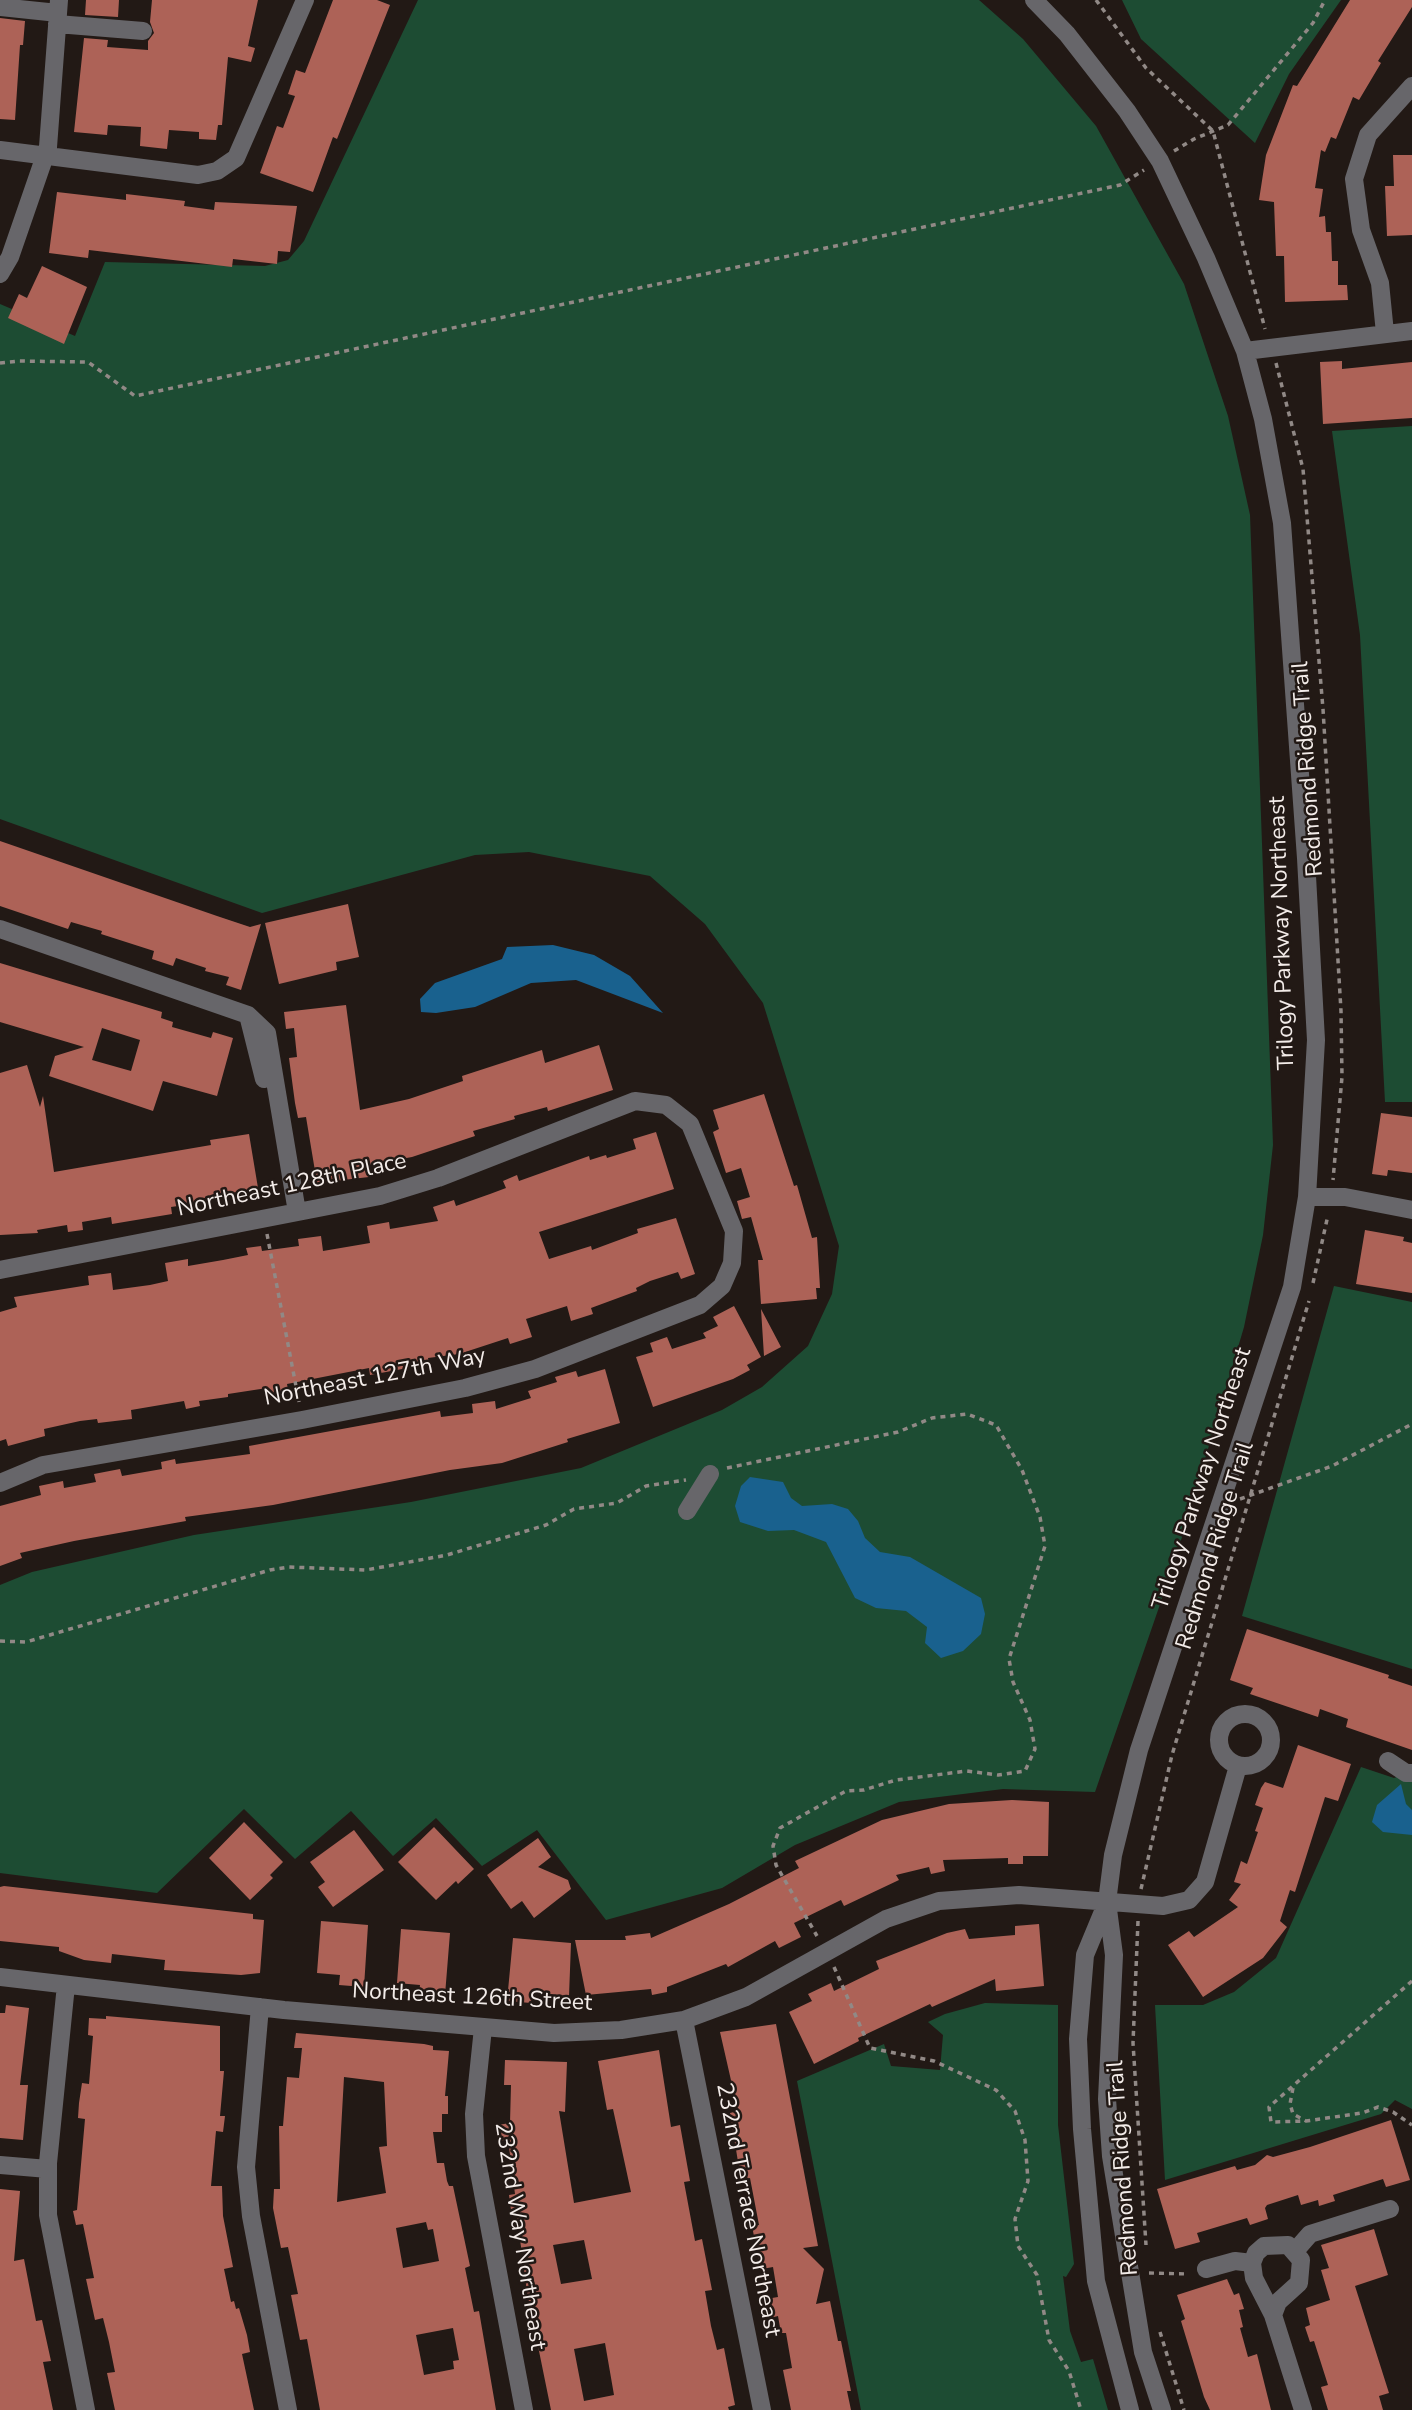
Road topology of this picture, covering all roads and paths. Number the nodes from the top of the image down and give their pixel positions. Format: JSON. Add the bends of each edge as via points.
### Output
{"nodes":[{"id":1,"x":305,"y":0,"type":"edge"},
{"id":2,"x":1034,"y":0,"type":"edge"},
{"id":3,"x":1096,"y":0,"type":"edge"},
{"id":4,"x":1325,"y":0,"type":"edge"},
{"id":5,"x":0,"y":7,"type":"edge"},
{"id":6,"x":58,"y":12,"type":"edge"},
{"id":7,"x":144,"y":31,"type":"dead end"},
{"id":8,"x":1412,"y":86,"type":"edge"},
{"id":9,"x":1213,"y":131,"type":"junction"},
{"id":10,"x":0,"y":150,"type":"edge"},
{"id":11,"x":46,"y":154,"type":"junction"},
{"id":12,"x":1160,"y":161,"type":"junction"},
{"id":13,"x":0,"y":274,"type":"edge"},
{"id":14,"x":1265,"y":329,"type":"dead end"},
{"id":15,"x":1412,"y":331,"type":"edge"},
{"id":16,"x":1385,"y":333,"type":"junction"},
{"id":17,"x":1245,"y":351,"type":"junction"},
{"id":18,"x":0,"y":363,"type":"edge"},
{"id":19,"x":1278,"y":371,"type":"dead end"},
{"id":20,"x":0,"y":929,"type":"edge"},
{"id":21,"x":1335,"y":1169,"type":"dead end"},
{"id":22,"x":1307,"y":1197,"type":"junction"},
{"id":23,"x":1412,"y":1210,"type":"edge"},
{"id":24,"x":297,"y":1212,"type":"junction"},
{"id":25,"x":264,"y":1219,"type":"junction"},
{"id":26,"x":1327,"y":1220,"type":"dead end"},
{"id":27,"x":732,"y":1263,"type":"joint"},
{"id":28,"x":0,"y":1270,"type":"edge"},
{"id":29,"x":302,"y":1420,"type":"junction"},
{"id":30,"x":1412,"y":1424,"type":"edge"},
{"id":31,"x":710,"y":1474,"type":"junction"},
{"id":32,"x":0,"y":1483,"type":"edge"},
{"id":33,"x":1248,"y":1497,"type":"junction"},
{"id":34,"x":1221,"y":1505,"type":"junction"},
{"id":35,"x":687,"y":1511,"type":"dead end"},
{"id":36,"x":0,"y":1641,"type":"edge"},
{"id":37,"x":1388,"y":1761,"type":"dead end"},
{"id":38,"x":1238,"y":1766,"type":"dead end"},
{"id":39,"x":1412,"y":1773,"type":"edge"},
{"id":40,"x":1142,"y":1883,"type":"dead end"},
{"id":41,"x":1107,"y":1902,"type":"junction"},
{"id":42,"x":1138,"y":1919,"type":"dead end"},
{"id":43,"x":826,"y":1952,"type":"junction"},
{"id":44,"x":0,"y":1978,"type":"edge"},
{"id":45,"x":1412,"y":1981,"type":"edge"},
{"id":46,"x":66,"y":1986,"type":"junction"},
{"id":47,"x":260,"y":2007,"type":"junction"},
{"id":48,"x":684,"y":2020,"type":"junction"},
{"id":49,"x":483,"y":2028,"type":"junction"},
{"id":50,"x":1293,"y":2086,"type":"junction"},
{"id":51,"x":1307,"y":2121,"type":"junction"},
{"id":52,"x":1412,"y":2125,"type":"edge"},
{"id":53,"x":0,"y":2165,"type":"edge"},
{"id":54,"x":48,"y":2169,"type":"junction"},
{"id":55,"x":1391,"y":2209,"type":"dead end"},
{"id":56,"x":1296,"y":2250,"type":"junction"},
{"id":57,"x":1147,"y":2252,"type":"dead end"},
{"id":58,"x":1148,"y":2263,"type":"dead end"},
{"id":59,"x":1252,"y":2263,"type":"junction"},
{"id":60,"x":1206,"y":2269,"type":"joint"},
{"id":61,"x":1273,"y":2315,"type":"junction"},
{"id":62,"x":1158,"y":2325,"type":"dead end"},
{"id":63,"x":86,"y":2410,"type":"edge"},
{"id":64,"x":288,"y":2410,"type":"edge"},
{"id":65,"x":524,"y":2410,"type":"edge"},
{"id":66,"x":762,"y":2410,"type":"edge"},
{"id":67,"x":1081,"y":2410,"type":"edge"},
{"id":68,"x":1130,"y":2410,"type":"edge"},
{"id":69,"x":1161,"y":2410,"type":"edge"},
{"id":70,"x":1184,"y":2410,"type":"edge"},
{"id":71,"x":1303,"y":2410,"type":"edge"}],
"edges":[{"from":1,"to":11,"type":"street","via":[[236,158],[217,171],[198,175]]},
{"from":2,"to":12,"type":"street","name":"Trilogy Parkway Northeast","via":[[1076,45]]},
{"from":3,"to":9,"type":"path","via":[[1146,68]]},
{"from":4,"to":9,"type":"path","via":[[1313,23],[1256,94],[1228,125]]},
{"from":5,"to":6,"type":"street"},
{"from":6,"to":7,"type":"street"},
{"from":6,"to":11,"type":"street"},
{"from":8,"to":16,"type":"street","via":[[1368,135],[1354,179],[1361,230],[1380,283]]},
{"from":9,"to":12,"type":"path"},
{"from":9,"to":14,"type":"path"},
{"from":10,"to":11,"type":"street"},
{"from":11,"to":13,"type":"street"},
{"from":12,"to":17,"type":"street","name":"Trilogy Parkway Northeast"},
{"from":12,"to":18,"type":"path","via":[[1120,185],[135,396],[88,362]]},
{"from":15,"to":16,"type":"street"},
{"from":16,"to":17,"type":"street"},
{"from":17,"to":22,"type":"street","name":"Trilogy Parkway Northeast","via":[[1275,478],[1287,565],[1316,1040]]},
{"from":19,"to":21,"type":"path","name":"Redmond Ridge Trail","via":[[1303,469],[1321,683],[1341,1011],[1342,1077]]},
{"from":20,"to":24,"type":"street","via":[[248,1015]]},
{"from":22,"to":23,"type":"street","via":[[1345,1197]]},
{"from":22,"to":34,"type":"street","name":"Trilogy Parkway Northeast","via":[[1292,1287]]},
{"from":24,"to":25,"type":"street","name":"Northeast 128th Place"},
{"from":24,"to":27,"type":"street","name":"Northeast 128th Place","via":[[380,1196],[439,1178],[635,1101],[666,1105],[690,1124],[734,1231]]},
{"from":25,"to":28,"type":"street","name":"Northeast 128th Place"},
{"from":25,"to":29,"type":"path"},
{"from":26,"to":33,"type":"path","name":"Redmond Ridge Trail","via":[[1306,1312]]},
{"from":27,"to":29,"type":"street","name":"Northeast 127th Way","via":[[722,1286],[700,1305],[535,1369],[465,1388]]},
{"from":29,"to":32,"type":"street","name":"Northeast 127th Way","via":[[43,1465]]},
{"from":30,"to":33,"type":"path","via":[[1332,1466]]},
{"from":31,"to":35,"type":"street"},
{"from":31,"to":36,"type":"path","via":[[646,1486],[617,1503],[574,1509],[546,1525],[447,1555],[366,1570],[270,1570],[26,1642]]},
{"from":31,"to":43,"type":"path","via":[[898,1432],[932,1418],[967,1414],[996,1425],[1022,1470],[1040,1517],[1045,1546],[1009,1659],[1035,1749],[1025,1771],[998,1775],[967,1771],[846,1791],[780,1828],[773,1846],[776,1865]]},
{"from":33,"to":34,"type":"path"},
{"from":33,"to":40,"type":"path","name":"Redmond Ridge Trail","via":[[1172,1755]]},
{"from":34,"to":41,"type":"street","name":"Trilogy Parkway Northeast","via":[[1139,1750],[1113,1855]]},
{"from":37,"to":39,"type":"street"},
{"from":38,"to":41,"type":"street","name":"Northeast 126th Street","via":[[1199,1891],[1189,1900],[1163,1906]]},
{"from":41,"to":43,"type":"street","name":"Northeast 126th Street","via":[[1019,1895],[939,1901],[886,1919]]},
{"from":41,"to":68,"type":"street","name":"Trilogy Parkway Northeast","via":[[1085,1955],[1079,2039],[1082,2129],[1096,2281]]},
{"from":41,"to":69,"type":"street","name":"Trilogy Parkway Northeast","via":[[1114,1955],[1108,2087],[1111,2156],[1143,2352]]},
{"from":42,"to":57,"type":"path","name":"Redmond Ridge Trail","via":[[1133,2043]]},
{"from":43,"to":48,"type":"street","name":"Northeast 126th Street","via":[[746,1997]]},
{"from":43,"to":67,"type":"path","via":[[870,2048],[934,2061],[996,2090],[1015,2111],[1025,2140],[1028,2181],[1014,2219],[1018,2246],[1037,2275],[1049,2340],[1069,2371]]},
{"from":44,"to":46,"type":"street","name":"Northeast 126th Street"},
{"from":45,"to":50,"type":"path"},
{"from":46,"to":47,"type":"street","name":"Northeast 126th Street"},
{"from":46,"to":54,"type":"street"},
{"from":47,"to":49,"type":"street","name":"Northeast 126th Street"},
{"from":47,"to":64,"type":"street","via":[[246,2166],[251,2217]]},
{"from":48,"to":49,"type":"street","name":"Northeast 126th Street","via":[[621,2030]]},
{"from":48,"to":66,"type":"street","name":"232nd Terrace Northeast"},
{"from":49,"to":65,"type":"street","name":"232nd Way Northeast","via":[[474,2114],[476,2156]]},
{"from":50,"to":51,"type":"path","via":[[1293,2114]]},
{"from":50,"to":51,"type":"path","via":[[1269,2107],[1271,2122]]},
{"from":51,"to":52,"type":"path","via":[[1378,2107]]},
{"from":53,"to":54,"type":"street"},
{"from":54,"to":63,"type":"street","via":[[48,2214]]},
{"from":55,"to":56,"type":"street","via":[[1310,2234]]},
{"from":56,"to":59,"type":"street","via":[[1288,2245],[1264,2246]]},
{"from":56,"to":61,"type":"street","via":[[1301,2260],[1299,2283],[1278,2302]]},
{"from":58,"to":60,"type":"path","name":"Redmond Ridge Trail","via":[[1149,2273],[1190,2274]]},
{"from":59,"to":60,"type":"street","via":[[1235,2261]]},
{"from":59,"to":61,"type":"street","via":[[1254,2278]]},
{"from":61,"to":71,"type":"street"},
{"from":62,"to":70,"type":"path"}]}
